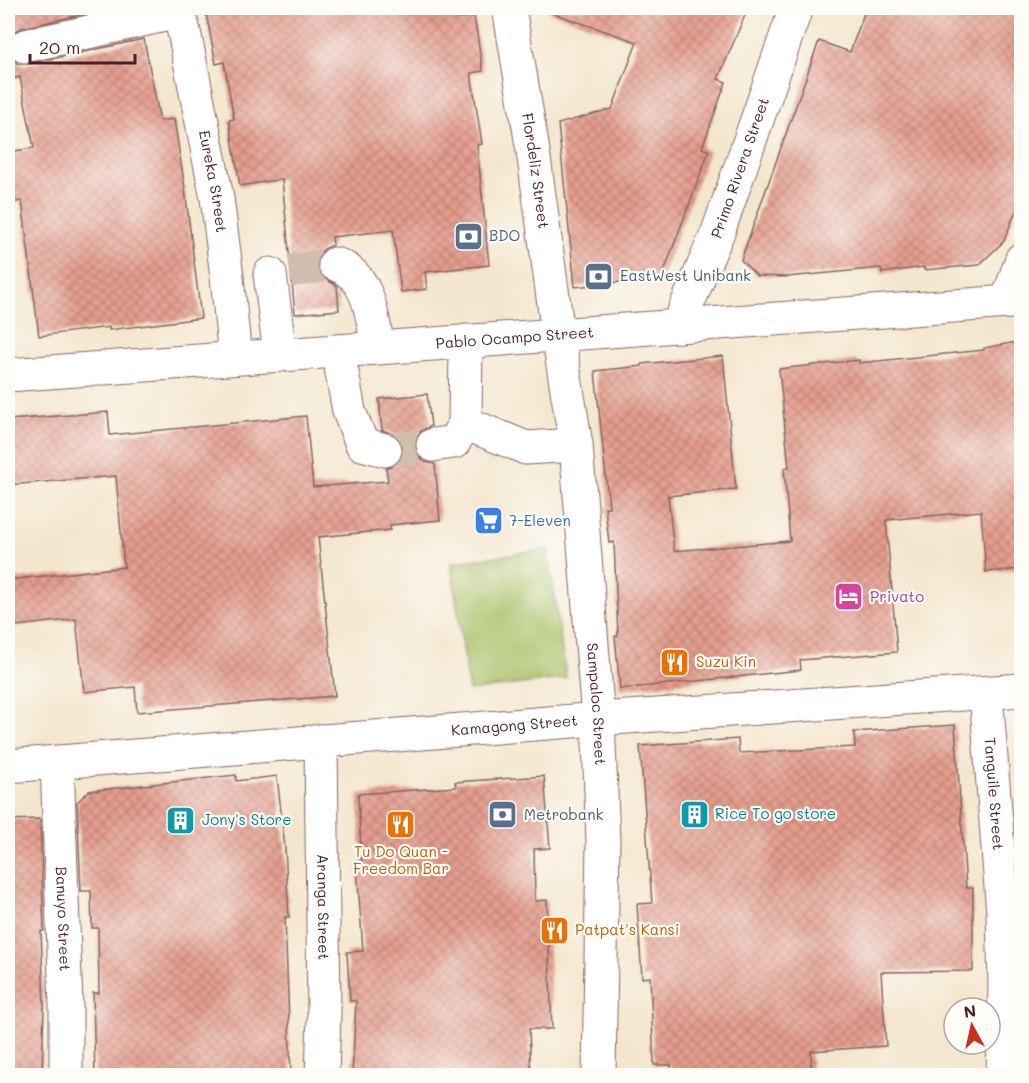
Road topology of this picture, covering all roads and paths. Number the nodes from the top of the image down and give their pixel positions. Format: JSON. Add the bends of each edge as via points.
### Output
{"nodes":[{"id":1,"x":509,"y":8,"type":"edge"},
{"id":2,"x":796,"y":8,"type":"edge"},
{"id":3,"x":178,"y":10,"type":"edge"},
{"id":4,"x":25,"y":46,"type":"dead end"},
{"id":5,"x":1022,"y":259,"type":"edge"},
{"id":6,"x":335,"y":264,"type":"tunnel mouth"},
{"id":7,"x":228,"y":277,"type":"junction"},
{"id":8,"x":1014,"y":301,"type":"edge"},
{"id":9,"x":678,"y":326,"type":"junction"},
{"id":10,"x":558,"y":334,"type":"junction"},
{"id":11,"x":466,"y":341,"type":"junction"},
{"id":12,"x":378,"y":347,"type":"junction"},
{"id":13,"x":338,"y":351,"type":"junction"},
{"id":14,"x":280,"y":355,"type":"junction"},
{"id":15,"x":235,"y":358,"type":"junction"},
{"id":16,"x":8,"y":375,"type":"edge"},
{"id":17,"x":465,"y":423,"type":"junction"},
{"id":18,"x":433,"y":445,"type":"tunnel mouth"},
{"id":19,"x":576,"y":445,"type":"junction"},
{"id":20,"x":385,"y":450,"type":"tunnel mouth"},
{"id":21,"x":1022,"y":690,"type":"edge"},
{"id":22,"x":986,"y":694,"type":"junction"},
{"id":23,"x":598,"y":718,"type":"junction"},
{"id":24,"x":321,"y":741,"type":"junction"},
{"id":25,"x":57,"y":762,"type":"junction"},
{"id":26,"x":8,"y":766,"type":"edge"},
{"id":27,"x":66,"y":1076,"type":"edge"},
{"id":28,"x":322,"y":1076,"type":"edge"},
{"id":29,"x":598,"y":1076,"type":"edge"},
{"id":30,"x":1003,"y":1076,"type":"edge"}],
"edges":[{"from":1,"to":10,"type":"street","name":"Flordeliz Street"},
{"from":2,"to":9,"type":"street","name":"Primo Rivera Street","via":[[718,232]]},
{"from":3,"to":4,"type":"street"},
{"from":3,"to":7,"type":"street","name":"Eureka Street","via":[[217,198]]},
{"from":5,"to":8,"type":"street"},
{"from":6,"to":12,"type":"street","via":[[357,278],[368,298]]},
{"from":7,"to":14,"type":"street","via":[[280,272]]},
{"from":7,"to":15,"type":"street","name":"Eureka Street"},
{"from":8,"to":9,"type":"street","name":"Pablo Ocampo Street"},
{"from":9,"to":10,"type":"street","name":"Pablo Ocampo Street"},
{"from":10,"to":11,"type":"street","name":"Pablo Ocampo Street"},
{"from":10,"to":19,"type":"street","name":"Sampaloc Street"},
{"from":11,"to":12,"type":"street","name":"Pablo Ocampo Street"},
{"from":11,"to":17,"type":"street"},
{"from":12,"to":13,"type":"street","name":"Pablo Ocampo Street"},
{"from":13,"to":14,"type":"street","name":"Pablo Ocampo Street"},
{"from":13,"to":20,"type":"street","via":[[349,411],[362,444]]},
{"from":14,"to":15,"type":"street","name":"Pablo Ocampo Street"},
{"from":15,"to":16,"type":"street","name":"Pablo Ocampo Street"},
{"from":17,"to":18,"type":"street","via":[[454,442]]},
{"from":17,"to":19,"type":"street","via":[[526,448]]},
{"from":19,"to":23,"type":"street","name":"Sampaloc Street"},
{"from":21,"to":22,"type":"street","name":"Kamagong Street"},
{"from":22,"to":23,"type":"street","name":"Kamagong Street"},
{"from":22,"to":30,"type":"street","name":"Tanguile Street","via":[[1003,913]]},
{"from":23,"to":24,"type":"street","name":"Kamagong Street"},
{"from":23,"to":29,"type":"street","name":"Sampaloc Street","via":[[603,841]]},
{"from":24,"to":25,"type":"street","name":"Kamagong Street"},
{"from":24,"to":28,"type":"street","name":"Aranga Street"},
{"from":25,"to":26,"type":"street","name":"Kamagong Street"},
{"from":25,"to":27,"type":"street","name":"Banuyo Street"}]}
